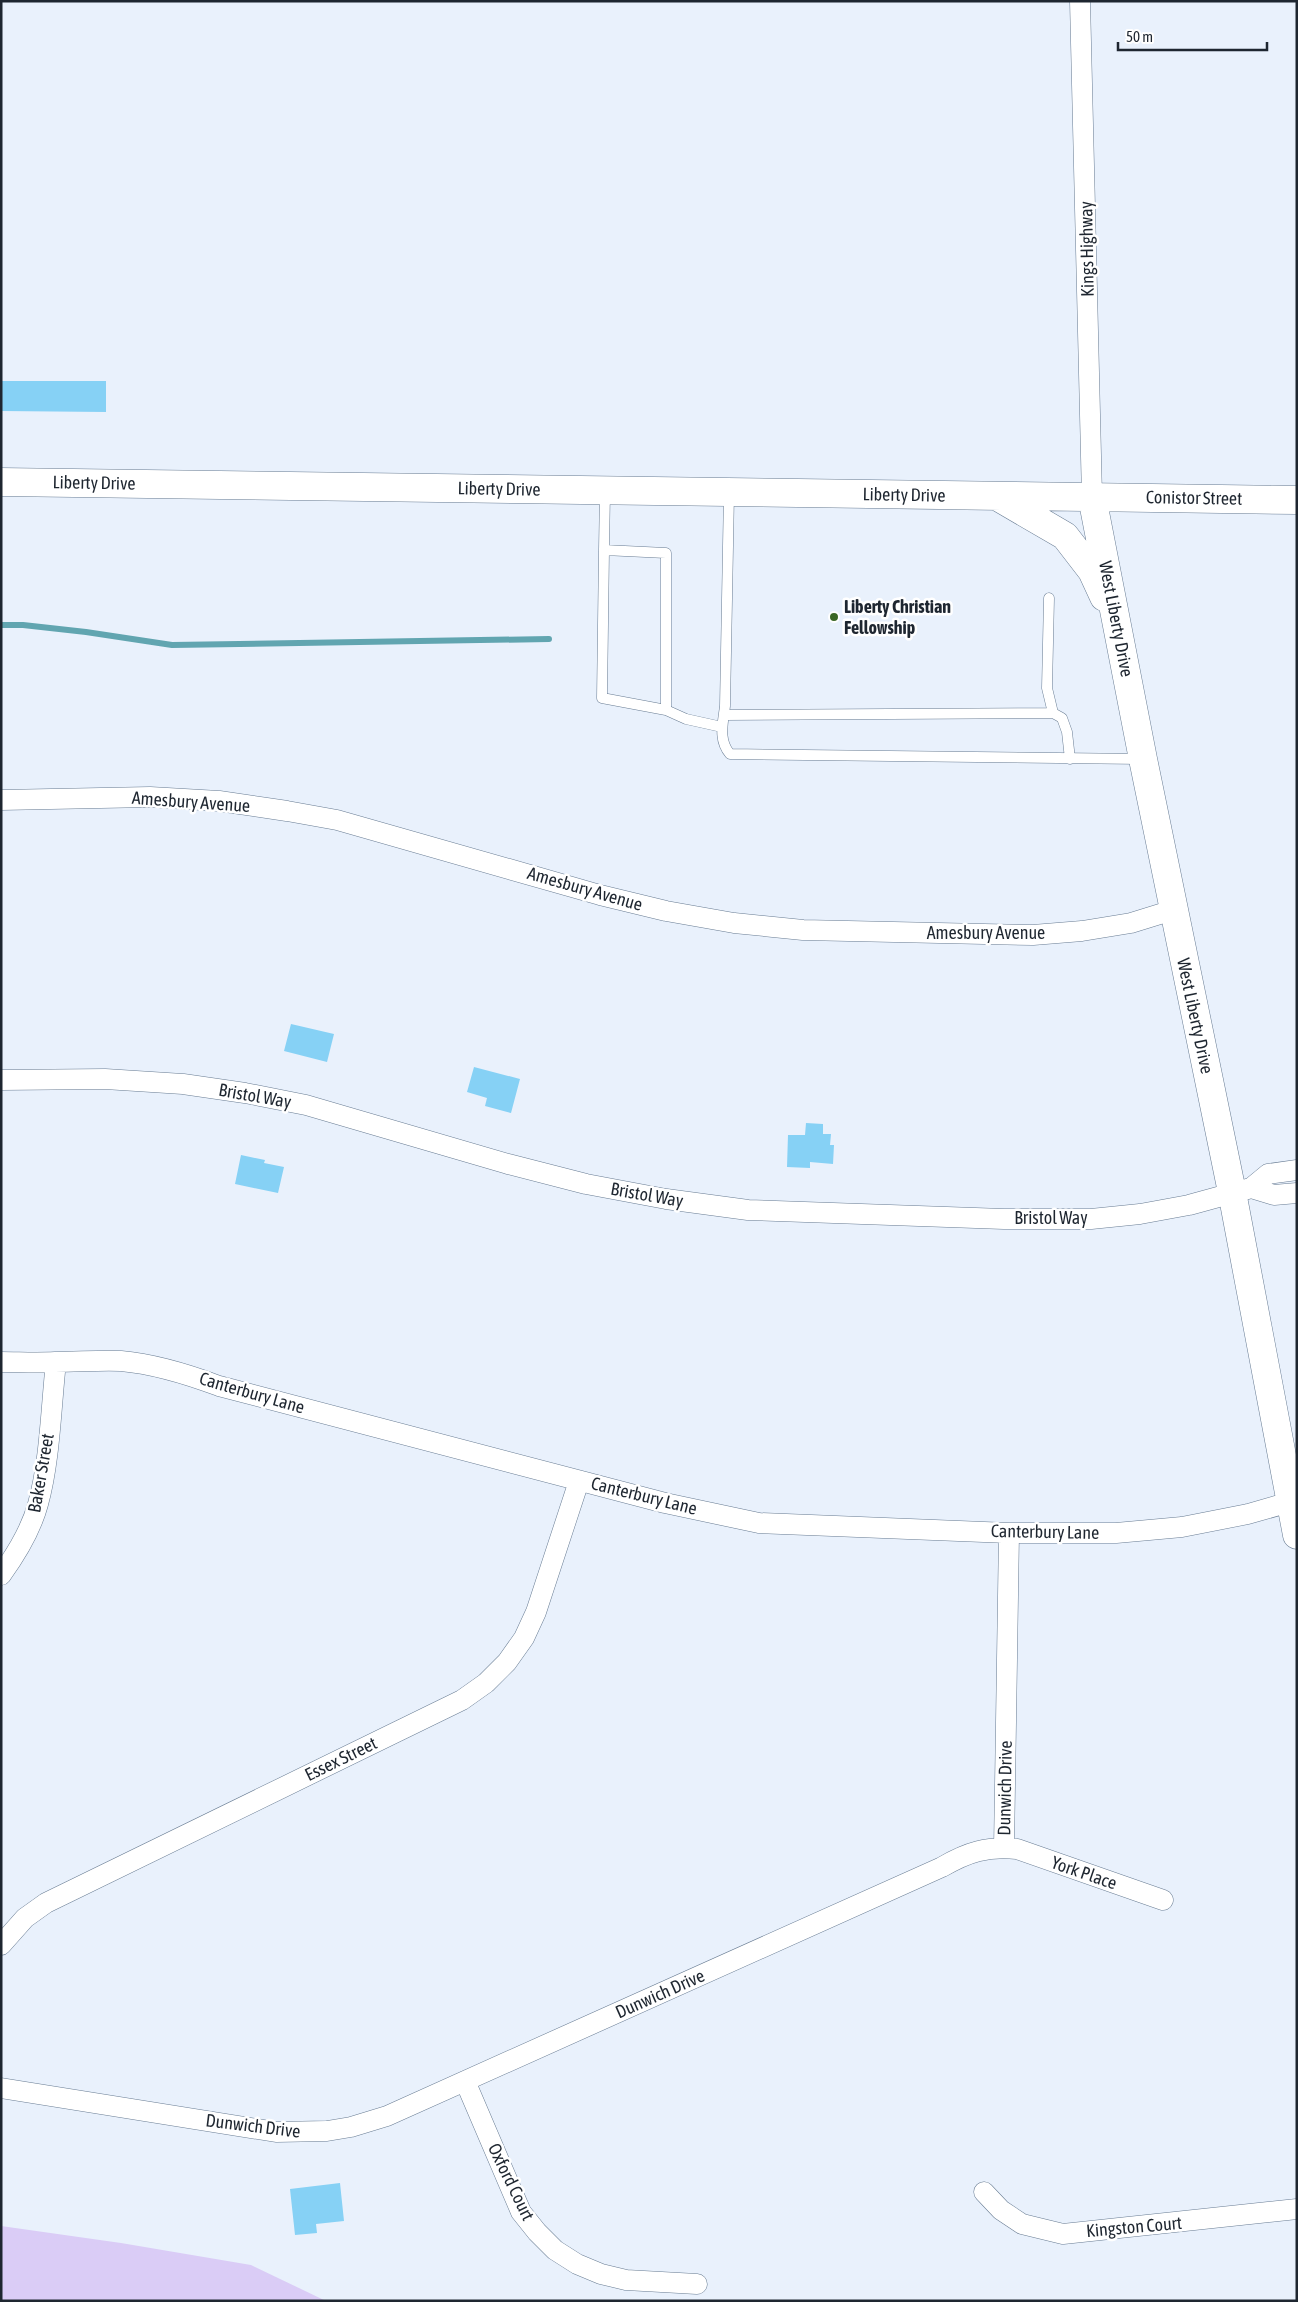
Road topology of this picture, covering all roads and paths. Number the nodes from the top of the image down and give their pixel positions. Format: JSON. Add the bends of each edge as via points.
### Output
{"nodes":[{"id":1,"x":1080,"y":1,"type":"edge"},
{"id":2,"x":1,"y":482,"type":"edge"},
{"id":3,"x":605,"y":491,"type":"junction"},
{"id":4,"x":729,"y":492,"type":"junction"},
{"id":5,"x":997,"y":496,"type":"junction"},
{"id":6,"x":1092,"y":497,"type":"junction"},
{"id":7,"x":1297,"y":500,"type":"edge"},
{"id":8,"x":604,"y":550,"type":"junction"},
{"id":9,"x":1049,"y":598,"type":"dead end"},
{"id":10,"x":1116,"y":620,"type":"junction"},
{"id":11,"x":666,"y":710,"type":"junction"},
{"id":12,"x":1053,"y":713,"type":"junction"},
{"id":13,"x":724,"y":715,"type":"junction"},
{"id":14,"x":722,"y":726,"type":"junction"},
{"id":15,"x":1070,"y":759,"type":"junction"},
{"id":16,"x":1143,"y":759,"type":"junction"},
{"id":17,"x":1,"y":800,"type":"edge"},
{"id":18,"x":1174,"y":910,"type":"junction"},
{"id":19,"x":1,"y":1080,"type":"edge"},
{"id":20,"x":1297,"y":1170,"type":"edge"},
{"id":21,"x":1242,"y":1190,"type":"junction"},
{"id":22,"x":1297,"y":1193,"type":"edge"},
{"id":23,"x":1,"y":1362,"type":"edge"},
{"id":24,"x":56,"y":1362,"type":"junction"},
{"id":25,"x":579,"y":1481,"type":"junction"},
{"id":26,"x":1294,"y":1501,"type":"edge"},
{"id":27,"x":1010,"y":1533,"type":"junction"},
{"id":28,"x":1297,"y":1535,"type":"edge"},
{"id":29,"x":1,"y":1575,"type":"edge"},
{"id":30,"x":1004,"y":1848,"type":"junction"},
{"id":31,"x":1163,"y":1900,"type":"dead end"},
{"id":32,"x":1,"y":1945,"type":"edge"},
{"id":33,"x":465,"y":2081,"type":"junction"},
{"id":34,"x":1,"y":2088,"type":"edge"},
{"id":35,"x":984,"y":2192,"type":"dead end"},
{"id":36,"x":1297,"y":2210,"type":"edge"},
{"id":37,"x":697,"y":2284,"type":"dead end"}],
"edges":[{"from":1,"to":6,"type":"street","name":"Kings Highway"},
{"from":2,"to":3,"type":"main road","name":"Liberty Drive"},
{"from":3,"to":4,"type":"main road","name":"Liberty Drive"},
{"from":3,"to":8,"type":"lane"},
{"from":4,"to":5,"type":"main road","name":"Liberty Drive"},
{"from":4,"to":13,"type":"lane"},
{"from":5,"to":6,"type":"main road","name":"Liberty Drive"},
{"from":5,"to":10,"type":"main road","name":"Liberty Drive","via":[[1065,536],[1092,572]]},
{"from":6,"to":7,"type":"main road","name":"Conistor Street"},
{"from":6,"to":10,"type":"main road","name":"West Liberty Drive"},
{"from":8,"to":11,"type":"lane","via":[[602,698]]},
{"from":8,"to":11,"type":"lane","via":[[666,554]]},
{"from":9,"to":12,"type":"lane","via":[[1047,688]]},
{"from":10,"to":16,"type":"main road","name":"West Liberty Drive"},
{"from":11,"to":14,"type":"lane","via":[[686,719]]},
{"from":12,"to":13,"type":"lane"},
{"from":12,"to":15,"type":"lane","via":[[1062,718]]},
{"from":13,"to":14,"type":"lane"},
{"from":14,"to":15,"type":"lane","via":[[723,746],[730,754]]},
{"from":15,"to":16,"type":"lane"},
{"from":16,"to":18,"type":"main road","name":"West Liberty Drive"},
{"from":17,"to":18,"type":"street","name":"Amesbury Avenue","via":[[150,798],[219,801],[287,810],[337,820],[666,911],[802,930],[1033,935],[1082,931]]},
{"from":18,"to":21,"type":"main road","name":"West Liberty Drive"},
{"from":19,"to":21,"type":"street","name":"Bristol Way","via":[[105,1079],[245,1092],[306,1105],[586,1184],[748,1210],[1091,1219],[1189,1205]]},
{"from":20,"to":21,"type":"street","name":"Bristol Way","via":[[1268,1174]]},
{"from":21,"to":22,"type":"street","via":[[1274,1195]]},
{"from":21,"to":26,"type":"main road","name":"West Liberty Drive"},
{"from":23,"to":24,"type":"street","name":"Canterbury Lane"},
{"from":24,"to":25,"type":"street","name":"Canterbury Lane","via":[[97,1360],[155,1366],[219,1386]]},
{"from":24,"to":29,"type":"street","name":"Baker Street","via":[[38,1504],[21,1545]]},
{"from":25,"to":27,"type":"street","name":"Canterbury Lane","via":[[759,1523]]},
{"from":25,"to":32,"type":"street","name":"Essex Street","via":[[536,1612],[513,1654],[486,1683],[462,1700],[46,1903],[25,1918]]},
{"from":26,"to":27,"type":"street","name":"Canterbury Lane","via":[[1182,1527],[1116,1533]]},
{"from":26,"to":28,"type":"main road","name":"West Liberty Drive"},
{"from":27,"to":30,"type":"street","name":"Dunwich Drive"},
{"from":30,"to":31,"type":"street","name":"York Place","via":[[1017,1849]]},
{"from":30,"to":33,"type":"street","name":"Dunwich Drive","via":[[965,1854]]},
{"from":33,"to":34,"type":"street","name":"Dunwich Drive","via":[[388,2116],[351,2127],[302,2133],[276,2132]]},
{"from":33,"to":37,"type":"street","name":"Oxford Court","via":[[521,2212],[556,2250],[601,2274],[626,2280]]},
{"from":35,"to":36,"type":"street","name":"Kingston Court","via":[[1001,2210],[1022,2224],[1063,2234]]}]}
